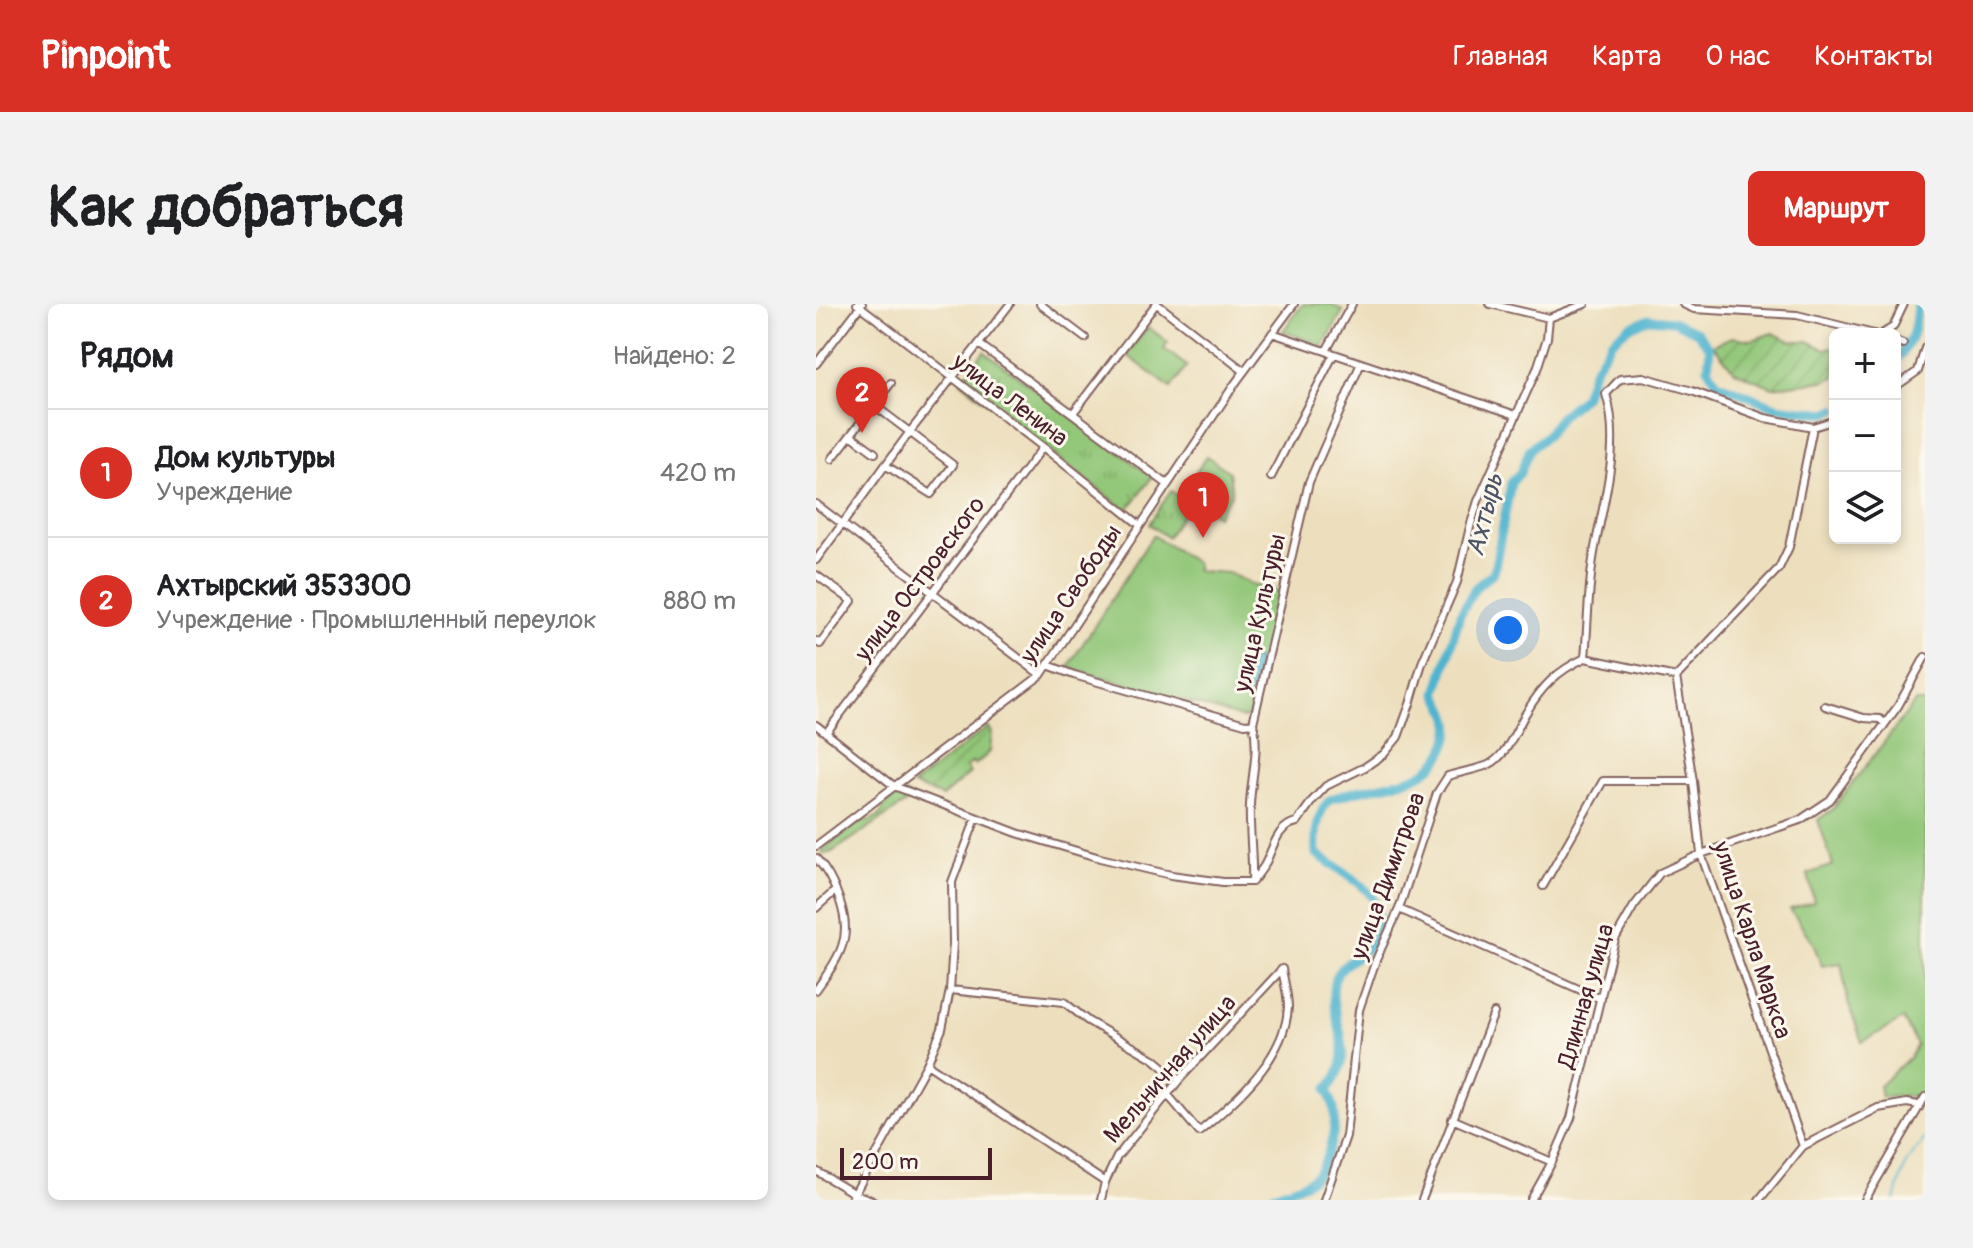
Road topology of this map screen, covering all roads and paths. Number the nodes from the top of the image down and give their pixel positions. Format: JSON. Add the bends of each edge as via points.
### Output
{"nodes":[{"id":1,"x":1010,"y":304,"type":"edge"},
{"id":2,"x":1040,"y":304,"type":"edge"},
{"id":3,"x":1157,"y":304,"type":"edge"},
{"id":4,"x":1294,"y":304,"type":"edge"},
{"id":5,"x":1352,"y":304,"type":"edge"},
{"id":6,"x":1490,"y":304,"type":"edge"},
{"id":7,"x":1585,"y":304,"type":"edge"},
{"id":8,"x":1683,"y":304,"type":"edge"},
{"id":9,"x":1802,"y":304,"type":"edge"},
{"id":10,"x":1904,"y":304,"type":"edge"},
{"id":11,"x":859,"y":305,"type":"edge"},
{"id":12,"x":1517,"y":307,"type":"edge"},
{"id":13,"x":1797,"y":315,"type":"junction"},
{"id":14,"x":1549,"y":318,"type":"junction"},
{"id":15,"x":1850,"y":328,"type":"edge"},
{"id":16,"x":1891,"y":328,"type":"edge"},
{"id":17,"x":1272,"y":333,"type":"junction"},
{"id":18,"x":1085,"y":338,"type":"dead end"},
{"id":19,"x":979,"y":344,"type":"junction"},
{"id":20,"x":1925,"y":348,"type":"edge"},
{"id":21,"x":1326,"y":351,"type":"junction"},
{"id":22,"x":1334,"y":354,"type":"junction"},
{"id":23,"x":1361,"y":363,"type":"junction"},
{"id":24,"x":816,"y":364,"type":"edge"},
{"id":25,"x":1244,"y":371,"type":"junction"},
{"id":26,"x":951,"y":378,"type":"junction"},
{"id":27,"x":891,"y":383,"type":"dead end"},
{"id":28,"x":1901,"y":383,"type":"edge"},
{"id":29,"x":874,"y":405,"type":"junction"},
{"id":30,"x":1073,"y":413,"type":"junction"},
{"id":31,"x":1516,"y":415,"type":"junction"},
{"id":32,"x":1829,"y":422,"type":"edge"},
{"id":33,"x":1813,"y":427,"type":"junction"},
{"id":34,"x":909,"y":433,"type":"junction"},
{"id":35,"x":851,"y":435,"type":"junction"},
{"id":36,"x":1043,"y":447,"type":"junction"},
{"id":37,"x":875,"y":453,"type":"dead end"},
{"id":38,"x":832,"y":459,"type":"dead end"},
{"id":39,"x":885,"y":465,"type":"junction"},
{"id":40,"x":1271,"y":477,"type":"dead end"},
{"id":41,"x":1167,"y":484,"type":"junction"},
{"id":42,"x":816,"y":504,"type":"edge"},
{"id":43,"x":842,"y":523,"type":"junction"},
{"id":44,"x":1140,"y":525,"type":"junction"},
{"id":45,"x":816,"y":560,"type":"edge"},
{"id":46,"x":816,"y":575,"type":"edge"},
{"id":47,"x":933,"y":592,"type":"junction"},
{"id":48,"x":816,"y":641,"type":"edge"},
{"id":49,"x":1925,"y":657,"type":"edge"},
{"id":50,"x":1585,"y":658,"type":"junction"},
{"id":51,"x":1048,"y":665,"type":"junction"},
{"id":52,"x":1041,"y":675,"type":"junction"},
{"id":53,"x":1676,"y":677,"type":"junction"},
{"id":54,"x":1825,"y":706,"type":"dead end"},
{"id":55,"x":1253,"y":723,"type":"junction"},
{"id":56,"x":1885,"y":724,"type":"junction"},
{"id":57,"x":816,"y":725,"type":"edge"},
{"id":58,"x":826,"y":733,"type":"junction"},
{"id":59,"x":1693,"y":781,"type":"junction"},
{"id":60,"x":894,"y":786,"type":"junction"},
{"id":61,"x":976,"y":818,"type":"junction"},
{"id":62,"x":816,"y":846,"type":"edge"},
{"id":63,"x":1701,"y":854,"type":"junction"},
{"id":64,"x":816,"y":858,"type":"edge"},
{"id":65,"x":1252,"y":882,"type":"junction"},
{"id":66,"x":1543,"y":886,"type":"dead end"},
{"id":67,"x":836,"y":890,"type":"junction"},
{"id":68,"x":816,"y":908,"type":"edge"},
{"id":69,"x":1399,"y":909,"type":"junction"},
{"id":70,"x":816,"y":990,"type":"edge"},
{"id":71,"x":950,"y":990,"type":"junction"},
{"id":72,"x":1601,"y":999,"type":"junction"},
{"id":73,"x":1494,"y":1013,"type":"dead end"},
{"id":74,"x":927,"y":1064,"type":"junction"},
{"id":75,"x":1179,"y":1080,"type":"junction"},
{"id":76,"x":1167,"y":1094,"type":"junction"},
{"id":77,"x":1925,"y":1097,"type":"edge"},
{"id":78,"x":1918,"y":1105,"type":"junction"},
{"id":79,"x":1452,"y":1119,"type":"junction"},
{"id":80,"x":1803,"y":1146,"type":"junction"},
{"id":81,"x":1552,"y":1162,"type":"junction"},
{"id":82,"x":816,"y":1171,"type":"edge"},
{"id":83,"x":1105,"y":1182,"type":"junction"},
{"id":84,"x":853,"y":1197,"type":"edge"},
{"id":85,"x":872,"y":1200,"type":"edge"},
{"id":86,"x":1101,"y":1200,"type":"edge"},
{"id":87,"x":1324,"y":1200,"type":"edge"},
{"id":88,"x":1422,"y":1200,"type":"edge"},
{"id":89,"x":1531,"y":1200,"type":"edge"},
{"id":90,"x":1759,"y":1200,"type":"edge"},
{"id":91,"x":1865,"y":1200,"type":"edge"}],
"edges":[{"from":1,"to":19,"type":"street"},
{"from":2,"to":18,"type":"street"},
{"from":3,"to":25,"type":"street"},
{"from":3,"to":30,"type":"street"},
{"from":4,"to":17,"type":"street","name":"улица Свободы"},
{"from":5,"to":21,"type":"street"},
{"from":6,"to":12,"type":"street"},
{"from":7,"to":14,"type":"street"},
{"from":8,"to":13,"type":"street"},
{"from":9,"to":13,"type":"street"},
{"from":10,"to":16,"type":"street"},
{"from":11,"to":24,"type":"street"},
{"from":11,"to":26,"type":"street","name":"улица Ленина"},
{"from":12,"to":14,"type":"street"},
{"from":13,"to":15,"type":"street"},
{"from":14,"to":31,"type":"street","via":[[1537,369]]},
{"from":17,"to":21,"type":"street"},
{"from":17,"to":25,"type":"street","name":"улица Свободы"},
{"from":19,"to":26,"type":"street"},
{"from":19,"to":30,"type":"street","name":"улица Ленина"},
{"from":20,"to":28,"type":"street","via":[[1918,371]]},
{"from":21,"to":22,"type":"street"},
{"from":22,"to":23,"type":"street"},
{"from":22,"to":40,"type":"street"},
{"from":23,"to":31,"type":"street"},
{"from":23,"to":55,"type":"street","name":"улица Культуры","via":[[1309,482]]},
{"from":25,"to":41,"type":"street","name":"улица Свободы"},
{"from":26,"to":34,"type":"street"},
{"from":26,"to":36,"type":"street","name":"улица Ленина"},
{"from":27,"to":29,"type":"street"},
{"from":29,"to":34,"type":"street"},
{"from":29,"to":35,"type":"street"},
{"from":30,"to":41,"type":"street","name":"улица Ленина"},
{"from":31,"to":65,"type":"street","via":[[1478,501],[1457,582],[1398,737],[1365,767],[1326,786],[1297,822],[1279,833]]},
{"from":32,"to":33,"type":"street"},
{"from":33,"to":50,"type":"street","via":[[1765,418],[1643,377],[1620,379],[1606,394],[1611,462],[1593,557]]},
{"from":33,"to":53,"type":"street","via":[[1789,547],[1779,568]]},
{"from":34,"to":39,"type":"street"},
{"from":34,"to":39,"type":"street","via":[[953,465],[931,494]]},
{"from":35,"to":37,"type":"street"},
{"from":35,"to":38,"type":"street"},
{"from":36,"to":44,"type":"street","name":"улица Ленина"},
{"from":36,"to":47,"type":"street","name":"улица Островского"},
{"from":39,"to":43,"type":"street"},
{"from":41,"to":44,"type":"street","name":"улица Свободы"},
{"from":42,"to":43,"type":"street"},
{"from":43,"to":45,"type":"street"},
{"from":43,"to":47,"type":"street"},
{"from":44,"to":51,"type":"street","name":"улица Свободы"},
{"from":46,"to":48,"type":"street","via":[[852,601],[820,644]]},
{"from":47,"to":52,"type":"street"},
{"from":47,"to":58,"type":"street","name":"улица Островского"},
{"from":49,"to":56,"type":"street","name":"Длинная улица"},
{"from":50,"to":53,"type":"street"},
{"from":50,"to":69,"type":"street","name":"улица Димитрова","via":[[1546,685],[1490,764],[1448,776],[1437,793]]},
{"from":51,"to":52,"type":"street","name":"улица Свободы"},
{"from":51,"to":55,"type":"street"},
{"from":52,"to":60,"type":"street","name":"улица Свободы"},
{"from":53,"to":59,"type":"street","name":"улица Карла Маркса"},
{"from":54,"to":56,"type":"street"},
{"from":55,"to":65,"type":"street","name":"улица Культуры"},
{"from":56,"to":63,"type":"street","name":"Длинная улица","via":[[1830,800],[1800,820]]},
{"from":57,"to":58,"type":"street"},
{"from":58,"to":60,"type":"street"},
{"from":59,"to":63,"type":"street","name":"улица Карла Маркса"},
{"from":59,"to":66,"type":"street","via":[[1603,781]]},
{"from":60,"to":61,"type":"street"},
{"from":60,"to":62,"type":"street","name":"улица Свободы"},
{"from":61,"to":65,"type":"street","via":[[1157,871]]},
{"from":61,"to":71,"type":"street","via":[[952,882]]},
{"from":63,"to":72,"type":"street","name":"Длинная улица","via":[[1660,873],[1634,906],[1615,939]]},
{"from":63,"to":80,"type":"street","name":"улица Карла Маркса"},
{"from":64,"to":67,"type":"street"},
{"from":67,"to":68,"type":"street"},
{"from":67,"to":70,"type":"street","via":[[846,925],[843,946]]},
{"from":69,"to":72,"type":"street"},
{"from":69,"to":87,"type":"street","name":"улица Димитрова","via":[[1359,1010],[1346,1136]]},
{"from":71,"to":74,"type":"street"},
{"from":71,"to":75,"type":"street","via":[[1064,1002]]},
{"from":72,"to":81,"type":"street","name":"Длинная улица","via":[[1571,1118]]},
{"from":73,"to":79,"type":"street"},
{"from":74,"to":83,"type":"street"},
{"from":74,"to":84,"type":"street"},
{"from":75,"to":76,"type":"street","name":"Мельничная улица"},
{"from":75,"to":76,"type":"street","name":"Мельничная улица","via":[[1282,969],[1288,1006],[1282,1036],[1275,1053],[1226,1109],[1199,1132]]},
{"from":76,"to":83,"type":"street","name":"Мельничная улица","via":[[1117,1157]]},
{"from":77,"to":78,"type":"street"},
{"from":78,"to":80,"type":"street","via":[[1878,1108]]},
{"from":78,"to":91,"type":"street"},
{"from":79,"to":81,"type":"street"},
{"from":79,"to":88,"type":"street"},
{"from":80,"to":90,"type":"street"},
{"from":81,"to":89,"type":"street","name":"Длинная улица"},
{"from":82,"to":84,"type":"street"},
{"from":83,"to":86,"type":"street","name":"Мельничная улица"},
{"from":84,"to":85,"type":"street"}]}
